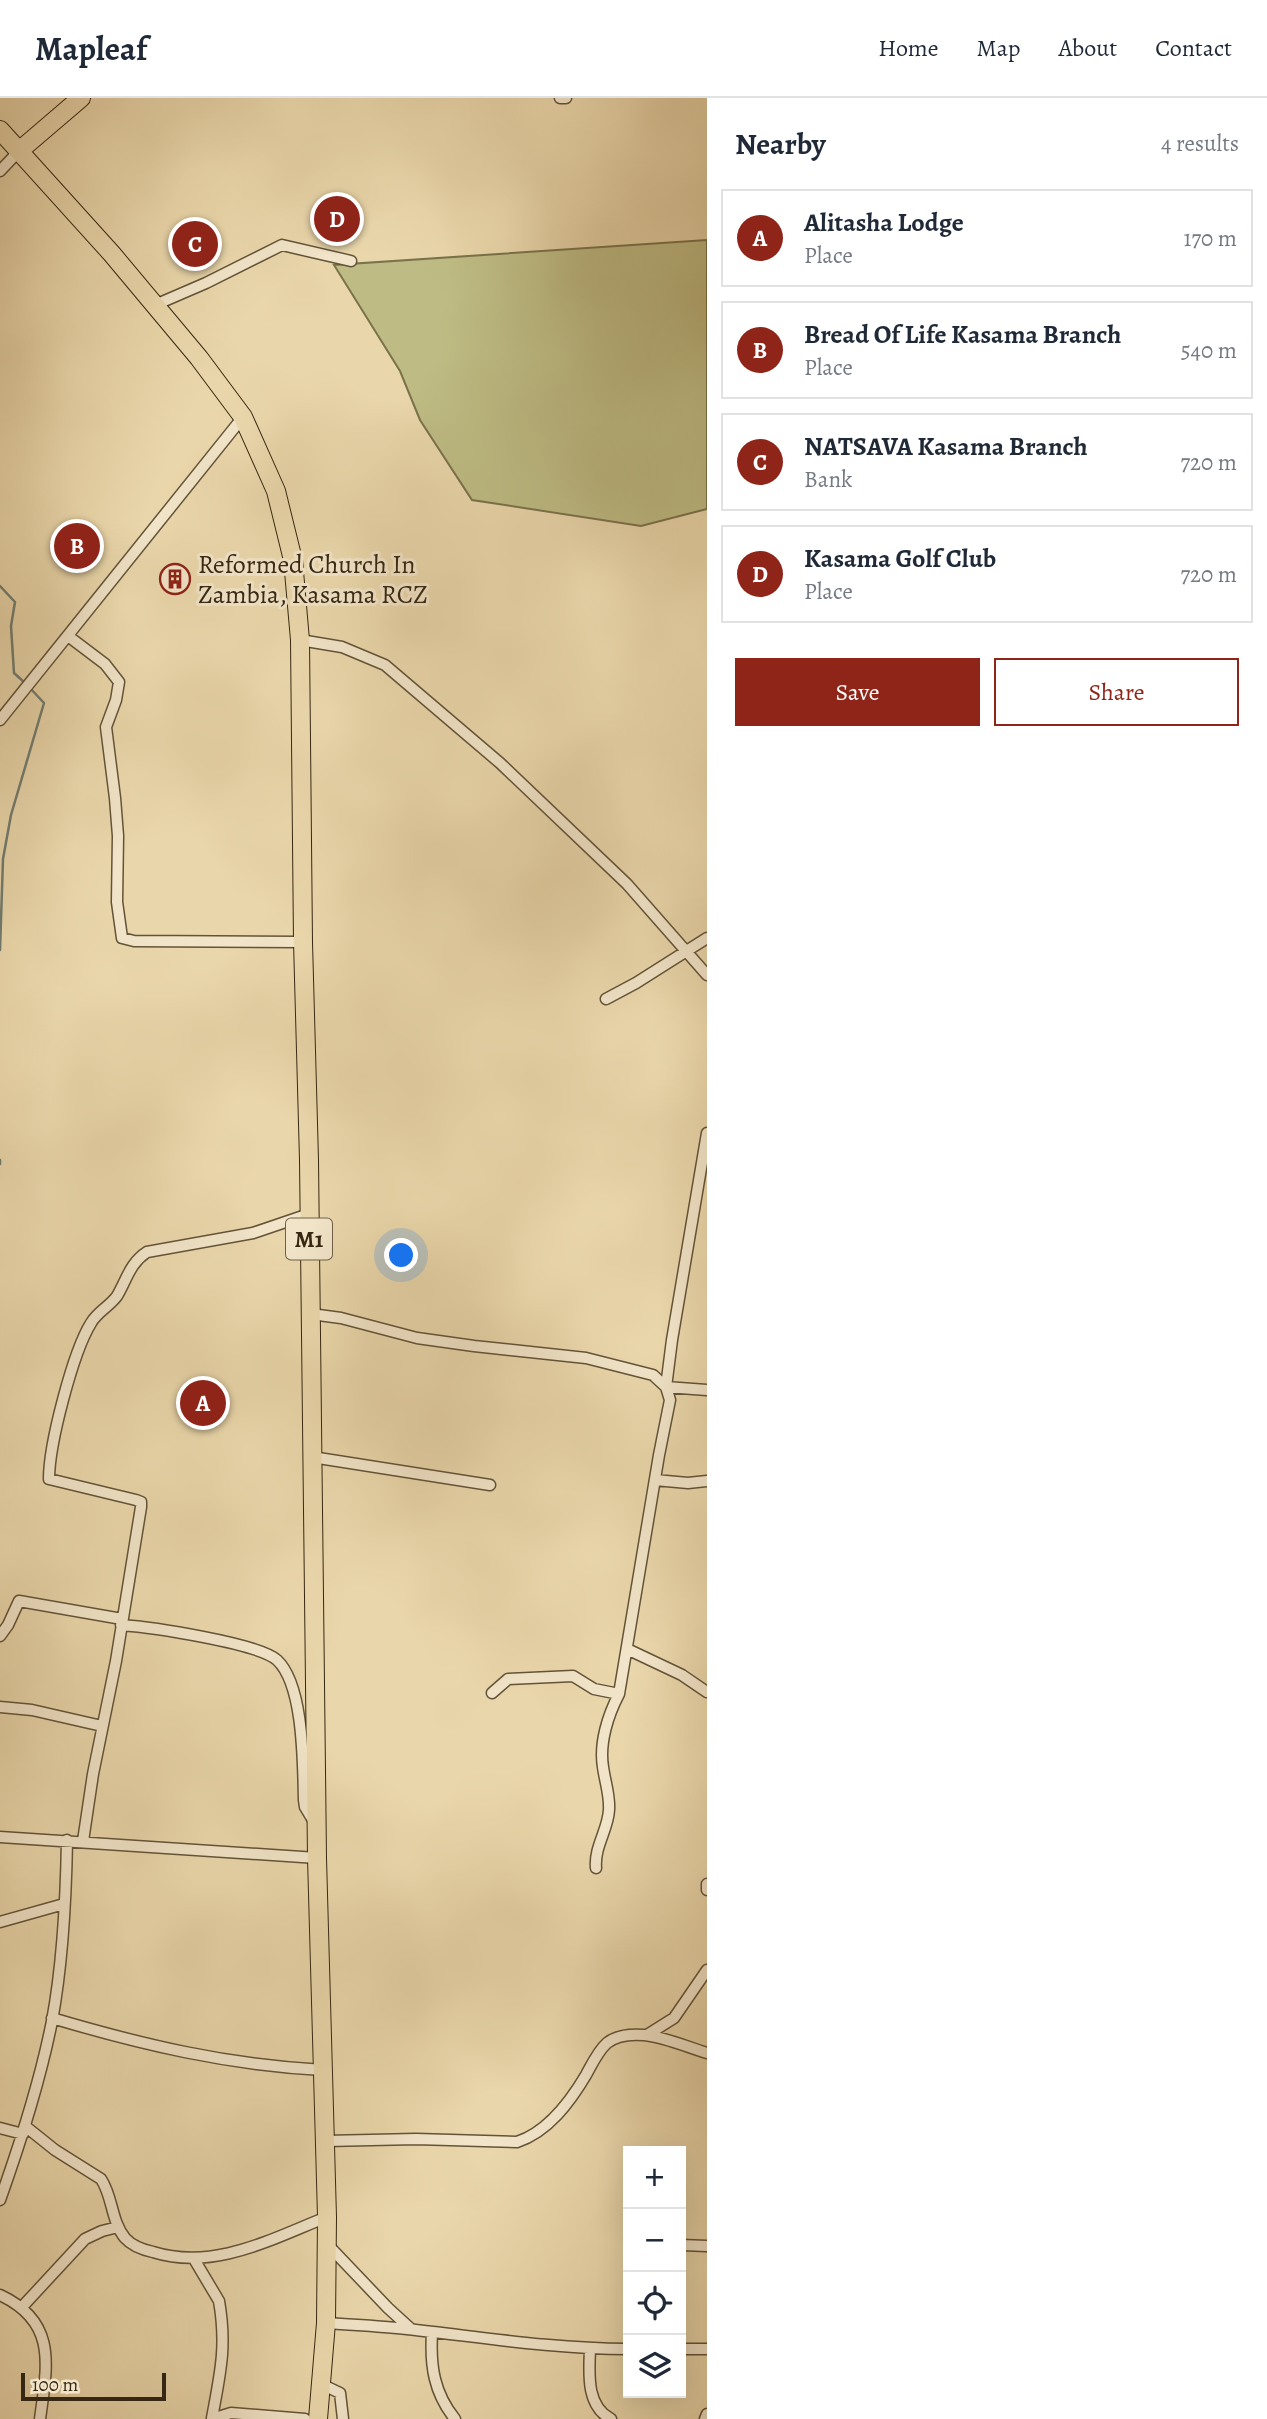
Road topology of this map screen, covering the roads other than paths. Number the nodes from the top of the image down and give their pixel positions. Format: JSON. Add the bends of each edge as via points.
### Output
{"nodes":[{"id":1,"x":81,"y":98,"type":"edge"},
{"id":2,"x":560,"y":98,"type":"edge"},
{"id":3,"x":566,"y":98,"type":"edge"},
{"id":4,"x":0,"y":130,"type":"edge"},
{"id":5,"x":19,"y":151,"type":"junction"},
{"id":6,"x":0,"y":171,"type":"edge"},
{"id":7,"x":351,"y":261,"type":"dead end"},
{"id":8,"x":155,"y":305,"type":"junction"},
{"id":9,"x":243,"y":418,"type":"junction"},
{"id":10,"x":68,"y":636,"type":"junction"},
{"id":11,"x":300,"y":640,"type":"junction"},
{"id":12,"x":0,"y":720,"type":"edge"},
{"id":13,"x":707,"y":938,"type":"edge"},
{"id":14,"x":303,"y":942,"type":"junction"},
{"id":15,"x":687,"y":950,"type":"junction"},
{"id":16,"x":707,"y":975,"type":"edge"},
{"id":17,"x":606,"y":999,"type":"dead end"},
{"id":18,"x":707,"y":1133,"type":"edge"},
{"id":19,"x":309,"y":1213,"type":"junction"},
{"id":20,"x":311,"y":1314,"type":"junction"},
{"id":21,"x":666,"y":1387,"type":"junction"},
{"id":22,"x":707,"y":1390,"type":"edge"},
{"id":23,"x":312,"y":1457,"type":"junction"},
{"id":24,"x":655,"y":1480,"type":"junction"},
{"id":25,"x":707,"y":1480,"type":"edge"},
{"id":26,"x":490,"y":1485,"type":"dead end"},
{"id":27,"x":121,"y":1622,"type":"junction"},
{"id":28,"x":0,"y":1636,"type":"edge"},
{"id":29,"x":626,"y":1649,"type":"junction"},
{"id":30,"x":492,"y":1692,"type":"dead end"},
{"id":31,"x":707,"y":1692,"type":"edge"},
{"id":32,"x":619,"y":1694,"type":"junction"},
{"id":33,"x":0,"y":1707,"type":"edge"},
{"id":34,"x":102,"y":1726,"type":"junction"},
{"id":35,"x":317,"y":1827,"type":"junction"},
{"id":36,"x":0,"y":1837,"type":"edge"},
{"id":37,"x":67,"y":1840,"type":"junction"},
{"id":38,"x":83,"y":1841,"type":"junction"},
{"id":39,"x":317,"y":1858,"type":"junction"},
{"id":40,"x":596,"y":1868,"type":"dead end"},
{"id":41,"x":707,"y":1884,"type":"edge"},
{"id":42,"x":707,"y":1890,"type":"edge"},
{"id":43,"x":64,"y":1904,"type":"junction"},
{"id":44,"x":0,"y":1922,"type":"edge"},
{"id":45,"x":707,"y":1970,"type":"edge"},
{"id":46,"x":52,"y":2018,"type":"junction"},
{"id":47,"x":647,"y":2035,"type":"junction"},
{"id":48,"x":707,"y":2053,"type":"edge"},
{"id":49,"x":323,"y":2070,"type":"junction"},
{"id":50,"x":0,"y":2128,"type":"edge"},
{"id":51,"x":24,"y":2130,"type":"junction"},
{"id":52,"x":326,"y":2141,"type":"junction"},
{"id":53,"x":0,"y":2200,"type":"edge"},
{"id":54,"x":327,"y":2217,"type":"junction"},
{"id":55,"x":118,"y":2227,"type":"junction"},
{"id":56,"x":327,"y":2244,"type":"junction"},
{"id":57,"x":686,"y":2245,"type":"edge"},
{"id":58,"x":707,"y":2246,"type":"edge"},
{"id":59,"x":194,"y":2259,"type":"junction"},
{"id":60,"x":0,"y":2295,"type":"edge"},
{"id":61,"x":22,"y":2308,"type":"junction"},
{"id":62,"x":326,"y":2323,"type":"junction"},
{"id":63,"x":411,"y":2329,"type":"junction"},
{"id":64,"x":432,"y":2333,"type":"junction"},
{"id":65,"x":590,"y":2349,"type":"junction"},
{"id":66,"x":623,"y":2349,"type":"edge"},
{"id":67,"x":686,"y":2349,"type":"edge"},
{"id":68,"x":707,"y":2349,"type":"edge"},
{"id":69,"x":321,"y":2384,"type":"junction"},
{"id":70,"x":707,"y":2414,"type":"edge"},
{"id":71,"x":212,"y":2418,"type":"edge"},
{"id":72,"x":40,"y":2419,"type":"edge"},
{"id":73,"x":305,"y":2419,"type":"edge"},
{"id":74,"x":318,"y":2419,"type":"edge"},
{"id":75,"x":343,"y":2419,"type":"edge"},
{"id":76,"x":455,"y":2419,"type":"edge"},
{"id":77,"x":611,"y":2419,"type":"edge"},
{"id":78,"x":705,"y":2419,"type":"edge"}],
"edges":[{"from":1,"to":5,"type":"main road"},
{"from":2,"to":3,"type":"street"},
{"from":4,"to":5,"type":"main road"},
{"from":5,"to":6,"type":"street"},
{"from":5,"to":8,"type":"main road","number":"M1"},
{"from":7,"to":8,"type":"street","via":[[282,244]]},
{"from":8,"to":9,"type":"main road","number":"M1"},
{"from":9,"to":10,"type":"street"},
{"from":9,"to":11,"type":"main road","number":"M1","via":[[265,462],[286,526]]},
{"from":10,"to":12,"type":"street"},
{"from":10,"to":14,"type":"street","via":[[105,664],[119,682],[106,727],[118,836],[117,902],[122,939]]},
{"from":11,"to":14,"type":"main road","number":"M1"},
{"from":11,"to":15,"type":"street","via":[[342,647],[385,665],[500,763],[627,884]]},
{"from":13,"to":15,"type":"street"},
{"from":14,"to":19,"type":"main road","number":"M1"},
{"from":15,"to":16,"type":"street"},
{"from":15,"to":17,"type":"street"},
{"from":18,"to":21,"type":"street"},
{"from":19,"to":20,"type":"main road","number":"M1"},
{"from":19,"to":27,"type":"street","via":[[253,1233],[147,1252],[136,1259],[115,1300],[92,1321],[84,1336],[55,1433],[49,1479],[141,1502]]},
{"from":20,"to":21,"type":"street","via":[[417,1338],[586,1358],[653,1375]]},
{"from":20,"to":23,"type":"main road","number":"M1"},
{"from":21,"to":22,"type":"street"},
{"from":21,"to":24,"type":"street","via":[[670,1400]]},
{"from":23,"to":26,"type":"street"},
{"from":23,"to":35,"type":"main road","number":"M1"},
{"from":24,"to":25,"type":"street"},
{"from":24,"to":29,"type":"street"},
{"from":27,"to":28,"type":"street","via":[[19,1601]]},
{"from":27,"to":34,"type":"street"},
{"from":27,"to":35,"type":"street","via":[[251,1648],[280,1663],[295,1697],[301,1728],[305,1807]]},
{"from":29,"to":31,"type":"street"},
{"from":29,"to":32,"type":"street"},
{"from":30,"to":32,"type":"street","via":[[508,1679],[573,1676],[594,1689]]},
{"from":32,"to":40,"type":"street","via":[[604,1738],[602,1766],[609,1810]]},
{"from":33,"to":34,"type":"street"},
{"from":34,"to":38,"type":"street"},
{"from":35,"to":39,"type":"main road","number":"M1"},
{"from":36,"to":37,"type":"street"},
{"from":37,"to":38,"type":"street"},
{"from":37,"to":43,"type":"street"},
{"from":38,"to":39,"type":"street"},
{"from":39,"to":49,"type":"main road","number":"M1"},
{"from":41,"to":42,"type":"street"},
{"from":43,"to":44,"type":"street"},
{"from":43,"to":46,"type":"street"},
{"from":45,"to":47,"type":"street","via":[[674,2018]]},
{"from":46,"to":49,"type":"street","via":[[211,2059]]},
{"from":46,"to":51,"type":"street"},
{"from":47,"to":48,"type":"street"},
{"from":47,"to":52,"type":"street","via":[[614,2039],[606,2045],[572,2098],[530,2138],[517,2142]]},
{"from":49,"to":52,"type":"main road","number":"M1"},
{"from":50,"to":51,"type":"street"},
{"from":51,"to":53,"type":"street"},
{"from":51,"to":55,"type":"street","via":[[101,2179]]},
{"from":52,"to":54,"type":"main road","number":"M1"},
{"from":54,"to":56,"type":"main road","number":"M1"},
{"from":54,"to":59,"type":"street","via":[[246,2250]]},
{"from":55,"to":59,"type":"street","via":[[137,2247],[170,2258]]},
{"from":55,"to":61,"type":"street","via":[[85,2239]]},
{"from":56,"to":62,"type":"main road","number":"M1"},
{"from":56,"to":63,"type":"street"},
{"from":57,"to":58,"type":"street"},
{"from":59,"to":71,"type":"street","via":[[219,2301],[224,2335]]},
{"from":60,"to":61,"type":"street"},
{"from":61,"to":72,"type":"street","via":[[37,2323],[46,2351]]},
{"from":62,"to":63,"type":"street"},
{"from":62,"to":69,"type":"main road","number":"M1"},
{"from":63,"to":64,"type":"street"},
{"from":64,"to":65,"type":"street"},
{"from":64,"to":76,"type":"street","via":[[436,2389]]},
{"from":65,"to":66,"type":"street"},
{"from":65,"to":77,"type":"street","via":[[592,2394],[596,2407]]},
{"from":67,"to":68,"type":"street"},
{"from":69,"to":74,"type":"main road","number":"M1"},
{"from":69,"to":75,"type":"street","via":[[340,2393]]},
{"from":70,"to":78,"type":"street"},
{"from":71,"to":73,"type":"street","via":[[231,2413]]}]}
